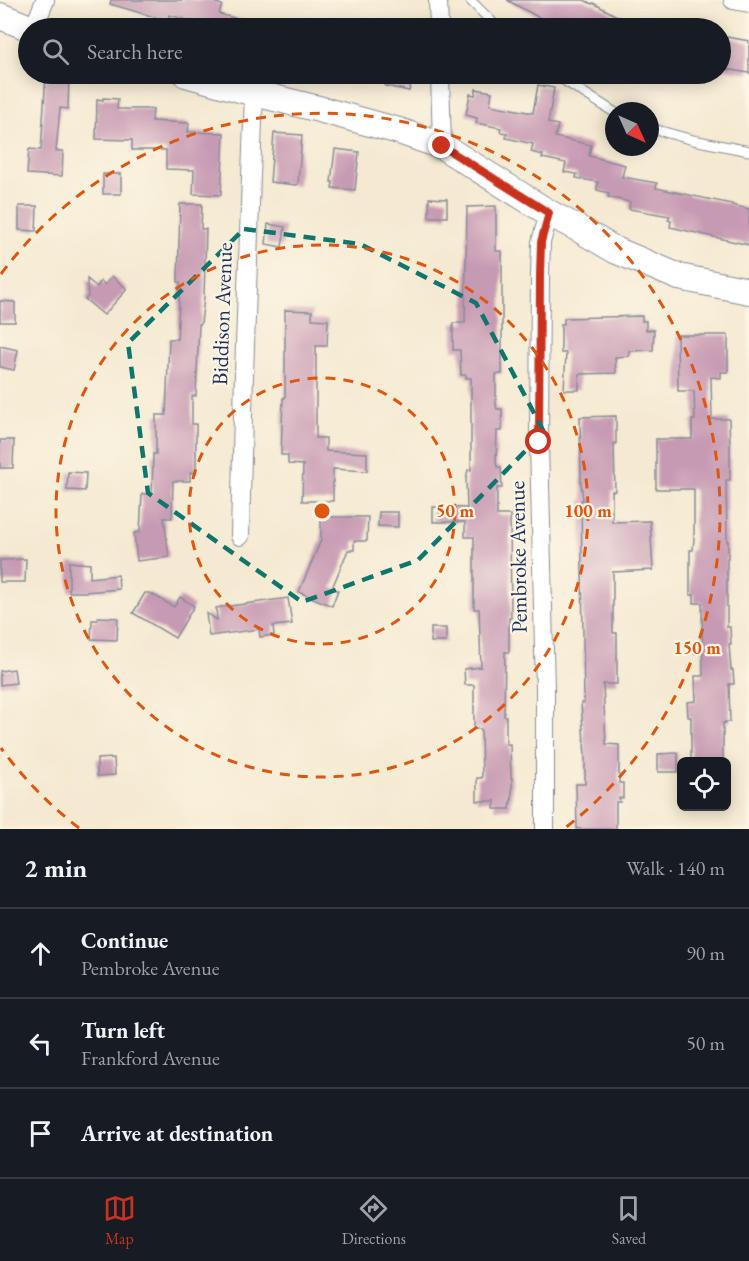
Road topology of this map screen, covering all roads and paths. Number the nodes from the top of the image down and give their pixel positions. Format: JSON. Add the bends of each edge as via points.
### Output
{"nodes":[{"id":1,"x":45,"y":0,"type":"edge"},
{"id":2,"x":438,"y":0,"type":"edge"},
{"id":3,"x":470,"y":0,"type":"edge"},
{"id":4,"x":733,"y":0,"type":"edge"},
{"id":5,"x":749,"y":3,"type":"edge"},
{"id":6,"x":0,"y":16,"type":"edge"},
{"id":7,"x":37,"y":18,"type":"edge"},
{"id":8,"x":439,"y":18,"type":"edge"},
{"id":9,"x":488,"y":18,"type":"edge"},
{"id":10,"x":18,"y":23,"type":"edge"},
{"id":11,"x":222,"y":84,"type":"edge"},
{"id":12,"x":440,"y":84,"type":"edge"},
{"id":13,"x":570,"y":84,"type":"edge"},
{"id":14,"x":254,"y":93,"type":"junction"},
{"id":15,"x":605,"y":106,"type":"edge"},
{"id":16,"x":659,"y":131,"type":"edge"},
{"id":17,"x":442,"y":146,"type":"junction"},
{"id":18,"x":749,"y":151,"type":"edge"},
{"id":19,"x":549,"y":213,"type":"junction"},
{"id":20,"x":749,"y":291,"type":"edge"},
{"id":21,"x":240,"y":536,"type":"dead end"},
{"id":22,"x":545,"y":829,"type":"edge"}],
"edges":[{"from":1,"to":7,"type":"street"},
{"from":2,"to":8,"type":"street"},
{"from":3,"to":9,"type":"lane"},
{"from":4,"to":5,"type":"street"},
{"from":6,"to":10,"type":"street"},
{"from":11,"to":14,"type":"street"},
{"from":12,"to":17,"type":"street"},
{"from":13,"to":15,"type":"lane"},
{"from":14,"to":17,"type":"street"},
{"from":14,"to":21,"type":"street","name":"Biddison Avenue"},
{"from":16,"to":18,"type":"lane"},
{"from":17,"to":19,"type":"street"},
{"from":19,"to":20,"type":"street","via":[[653,267],[679,277]]},
{"from":19,"to":22,"type":"street","name":"Pembroke Avenue","via":[[541,242],[539,323]]}]}
